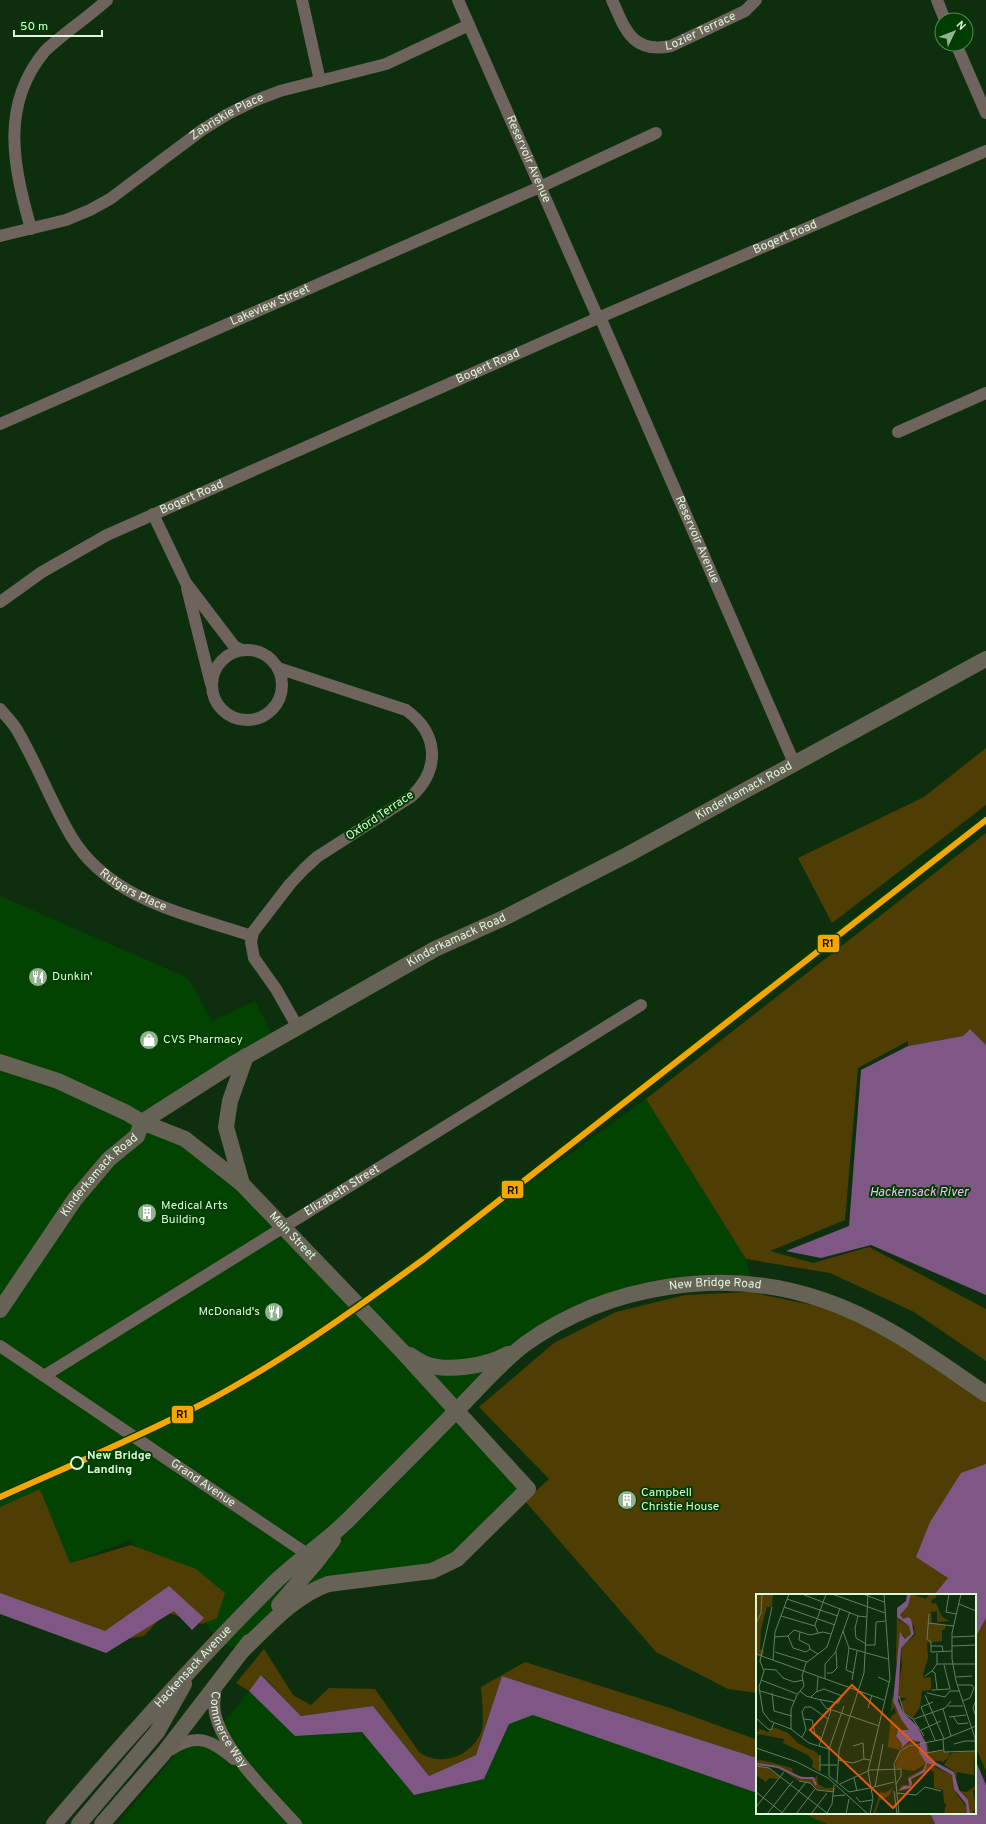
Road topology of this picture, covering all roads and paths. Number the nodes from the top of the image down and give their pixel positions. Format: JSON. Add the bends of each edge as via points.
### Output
{"nodes":[{"id":1,"x":106,"y":0,"type":"edge"},
{"id":2,"x":302,"y":0,"type":"edge"},
{"id":3,"x":458,"y":0,"type":"edge"},
{"id":4,"x":612,"y":0,"type":"edge"},
{"id":5,"x":756,"y":0,"type":"edge"},
{"id":6,"x":937,"y":0,"type":"edge"},
{"id":7,"x":942,"y":12,"type":"edge"},
{"id":8,"x":469,"y":25,"type":"junction"},
{"id":9,"x":959,"y":52,"type":"edge"},
{"id":10,"x":320,"y":81,"type":"junction"},
{"id":11,"x":986,"y":113,"type":"edge"},
{"id":12,"x":656,"y":133,"type":"dead end"},
{"id":13,"x":986,"y":150,"type":"edge"},
{"id":14,"x":540,"y":187,"type":"junction"},
{"id":15,"x":31,"y":229,"type":"junction"},
{"id":16,"x":0,"y":236,"type":"edge"},
{"id":17,"x":599,"y":317,"type":"junction"},
{"id":18,"x":986,"y":393,"type":"edge"},
{"id":19,"x":0,"y":424,"type":"edge"},
{"id":20,"x":898,"y":432,"type":"dead end"},
{"id":21,"x":153,"y":514,"type":"junction"},
{"id":22,"x":186,"y":583,"type":"junction"},
{"id":23,"x":0,"y":602,"type":"edge"},
{"id":24,"x":242,"y":650,"type":"junction"},
{"id":25,"x":986,"y":659,"type":"edge"},
{"id":26,"x":278,"y":668,"type":"junction"},
{"id":27,"x":212,"y":687,"type":"junction"},
{"id":28,"x":0,"y":709,"type":"edge"},
{"id":29,"x":794,"y":763,"type":"junction"},
{"id":30,"x":252,"y":936,"type":"junction"},
{"id":31,"x":641,"y":1005,"type":"dead end"},
{"id":32,"x":297,"y":1026,"type":"junction"},
{"id":33,"x":246,"y":1056,"type":"junction"},
{"id":34,"x":0,"y":1062,"type":"edge"},
{"id":35,"x":142,"y":1122,"type":"junction"},
{"id":36,"x":242,"y":1184,"type":"junction"},
{"id":37,"x":284,"y":1227,"type":"junction"},
{"id":38,"x":0,"y":1310,"type":"edge"},
{"id":39,"x":0,"y":1346,"type":"edge"},
{"id":40,"x":523,"y":1346,"type":"junction"},
{"id":41,"x":401,"y":1350,"type":"junction"},
{"id":42,"x":44,"y":1376,"type":"junction"},
{"id":43,"x":986,"y":1394,"type":"edge"},
{"id":44,"x":456,"y":1411,"type":"junction"},
{"id":45,"x":346,"y":1522,"type":"junction"},
{"id":46,"x":307,"y":1554,"type":"junction"},
{"id":47,"x":243,"y":1650,"type":"junction"},
{"id":48,"x":196,"y":1662,"type":"junction"},
{"id":49,"x":216,"y":1685,"type":"junction"},
{"id":50,"x":163,"y":1754,"type":"junction"},
{"id":51,"x":249,"y":1771,"type":"junction"},
{"id":52,"x":54,"y":1824,"type":"edge"},
{"id":53,"x":79,"y":1824,"type":"edge"},
{"id":54,"x":102,"y":1824,"type":"edge"},
{"id":55,"x":296,"y":1824,"type":"edge"}],
"edges":[{"from":1,"to":15,"type":"street","via":[[45,51],[26,76],[16,98],[11,116],[10,148]]},
{"from":2,"to":10,"type":"street"},
{"from":3,"to":8,"type":"street","name":"Reservoir Avenue"},
{"from":4,"to":5,"type":"street","name":"Lozier Terrace","via":[[625,30],[640,44],[650,47],[671,46],[745,11]]},
{"from":6,"to":7,"type":"street"},
{"from":8,"to":10,"type":"street","name":"Zabriskie Place","via":[[386,64]]},
{"from":8,"to":14,"type":"street","name":"Reservoir Avenue"},
{"from":9,"to":11,"type":"street"},
{"from":10,"to":15,"type":"street","name":"Zabriskie Place","via":[[280,91],[228,114],[202,130],[110,199],[66,220]]},
{"from":12,"to":14,"type":"street","name":"Lakeview Street"},
{"from":13,"to":17,"type":"street","name":"Bogert Road"},
{"from":14,"to":17,"type":"street","name":"Reservoir Avenue"},
{"from":14,"to":19,"type":"street","name":"Lakeview Street"},
{"from":15,"to":16,"type":"street","name":"Zabriskie Place"},
{"from":17,"to":21,"type":"street","name":"Bogert Road"},
{"from":17,"to":29,"type":"street","name":"Reservoir Avenue"},
{"from":18,"to":20,"type":"street"},
{"from":21,"to":22,"type":"street","name":"Oxford Terrace"},
{"from":21,"to":23,"type":"street","name":"Bogert Road","via":[[78,550]]},
{"from":22,"to":24,"type":"street","name":"Oxford Terrace","via":[[234,646]]},
{"from":22,"to":27,"type":"street","name":"Oxford Terrace"},
{"from":24,"to":26,"type":"street","name":"Oxford Terrace","via":[[263,653]]},
{"from":24,"to":27,"type":"street","via":[[223,659],[213,677]]},
{"from":25,"to":29,"type":"main road","name":"Kinderkamack Road"},
{"from":26,"to":27,"type":"street","name":"Oxford Terrace","via":[[283,688],[280,698],[275,708],[258,719],[247,721],[227,714],[217,702]]},
{"from":26,"to":30,"type":"street","name":"Oxford Terrace","via":[[406,710],[417,718],[427,733],[432,750],[432,763],[428,776],[412,796],[318,857],[304,869],[258,924]]},
{"from":28,"to":30,"type":"street","name":"Rutgers Place","via":[[17,729],[71,836],[98,870],[117,885],[153,903]]},
{"from":29,"to":32,"type":"main road","name":"Kinderkamack Road","via":[[627,855],[506,917],[435,949]]},
{"from":30,"to":32,"type":"street","via":[[251,951],[254,958],[276,989]]},
{"from":31,"to":37,"type":"street","name":"Elizabeth Street"},
{"from":32,"to":33,"type":"main road","name":"Kinderkamack Road"},
{"from":33,"to":35,"type":"main road","name":"Kinderkamack Road"},
{"from":33,"to":36,"type":"main road","via":[[230,1101],[226,1127]]},
{"from":34,"to":35,"type":"main road","name":"Main Street","via":[[64,1084]]},
{"from":35,"to":36,"type":"main road","name":"Main Street","via":[[185,1140]]},
{"from":35,"to":38,"type":"main road","name":"Kinderkamack Road","via":[[137,1136],[108,1159],[75,1199]]},
{"from":36,"to":37,"type":"main road","name":"Main Street"},
{"from":37,"to":41,"type":"main road","name":"Main Street"},
{"from":37,"to":42,"type":"street","name":"Elizabeth Street"},
{"from":39,"to":42,"type":"street","name":"Grand Avenue"},
{"from":40,"to":41,"type":"main road","via":[[482,1364],[456,1367],[424,1364]]},
{"from":40,"to":43,"type":"main road","name":"New Bridge Road","via":[[593,1307],[623,1297],[692,1283],[731,1282],[794,1292],[858,1314],[896,1334]]},
{"from":40,"to":44,"type":"main road","name":"New Bridge Road"},
{"from":41,"to":44,"type":"main road","name":"Main Street"},
{"from":42,"to":46,"type":"street","name":"Grand Avenue"},
{"from":44,"to":45,"type":"main road","name":"Hackensack Avenue"},
{"from":44,"to":47,"type":"main road","name":"Main Street","via":[[528,1489],[457,1559],[432,1571],[328,1584],[313,1590],[285,1609]]},
{"from":45,"to":46,"type":"main road","name":"Hackensack Avenue"},
{"from":45,"to":47,"type":"main road","name":"Hackensack Avenue"},
{"from":46,"to":48,"type":"main road","name":"Hackensack Avenue","via":[[275,1582]]},
{"from":47,"to":49,"type":"main road","name":"Hackensack Avenue"},
{"from":48,"to":52,"type":"main road","name":"Hackensack Avenue"},
{"from":48,"to":53,"type":"main road","via":[[157,1732]]},
{"from":49,"to":50,"type":"main road","name":"Hackensack Avenue"},
{"from":49,"to":51,"type":"street","name":"Commerce Way","via":[[214,1701],[219,1725],[226,1741]]},
{"from":50,"to":51,"type":"street","name":"Commerce Way","via":[[181,1742],[191,1739],[204,1740],[221,1748]]},
{"from":50,"to":54,"type":"main road","name":"Hackensack Avenue"},
{"from":51,"to":55,"type":"street","name":"Commerce Way"}]}
